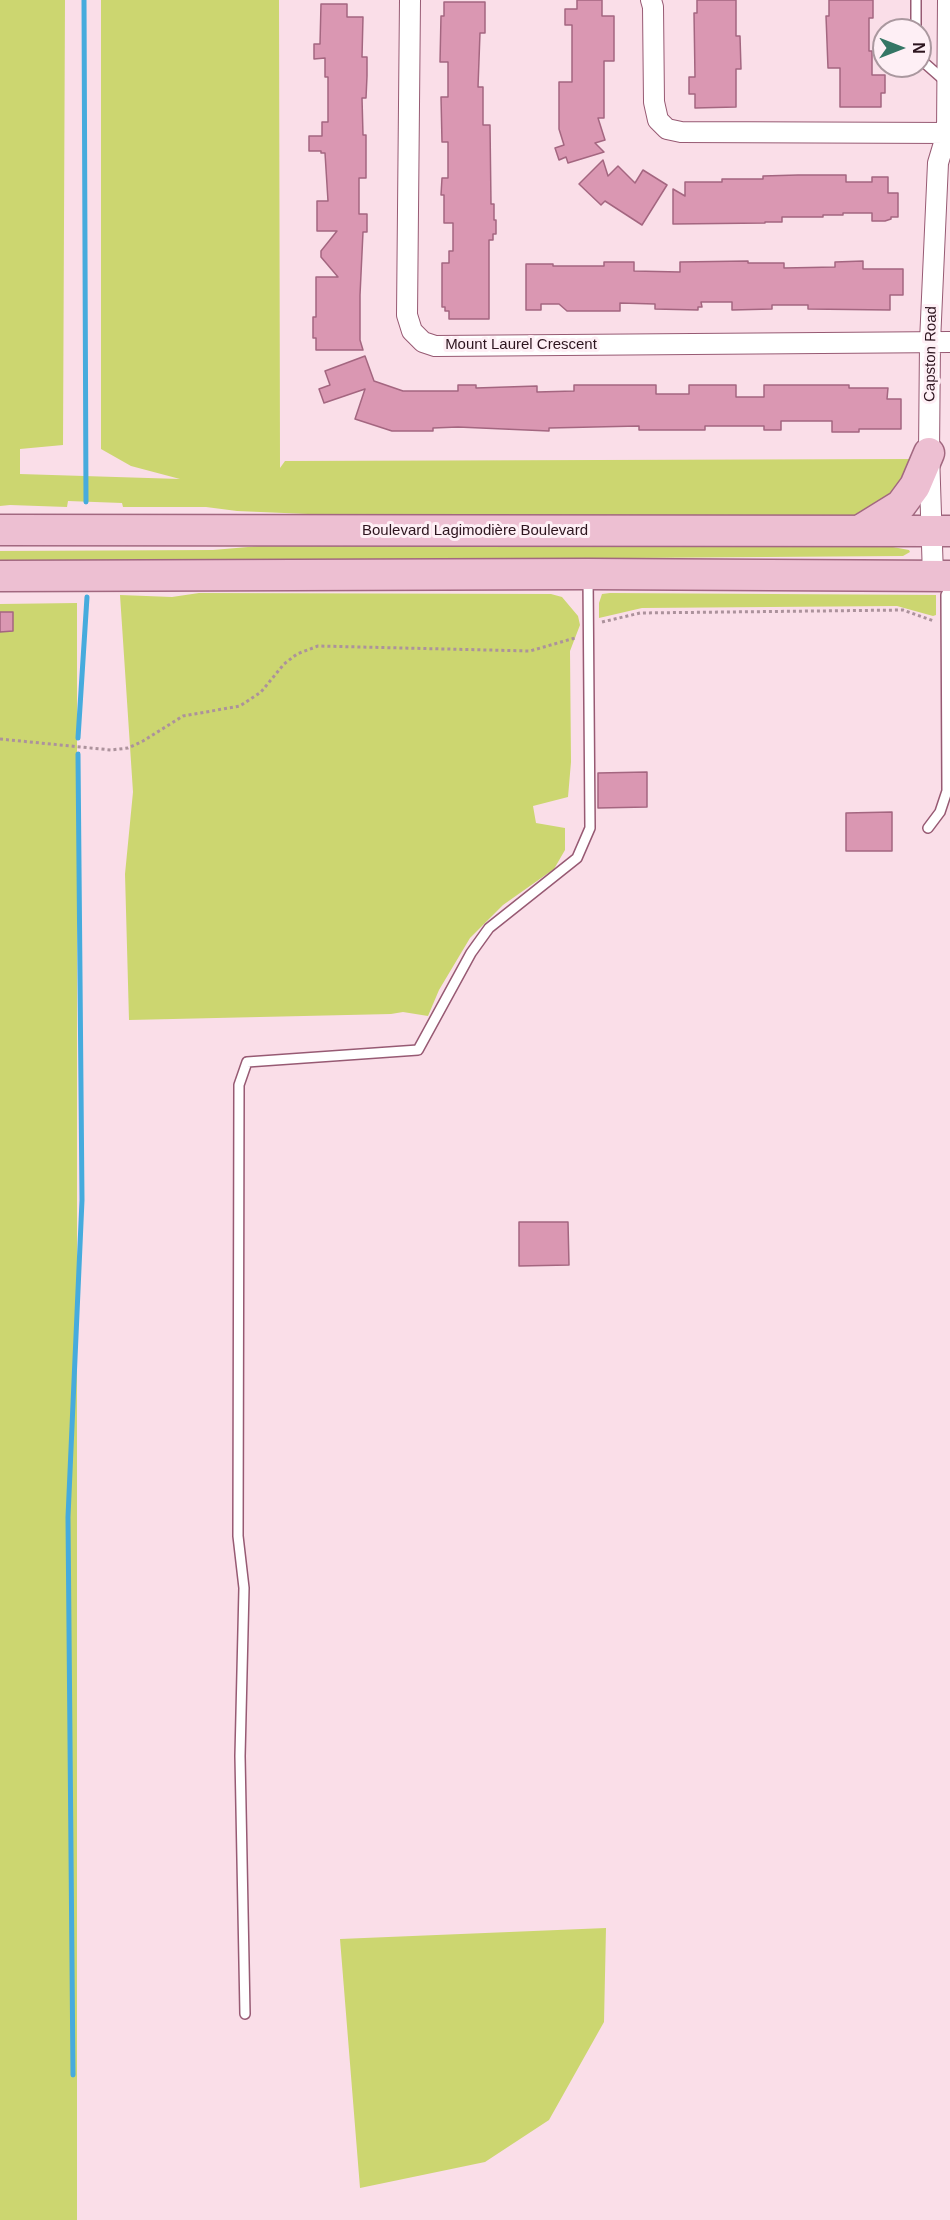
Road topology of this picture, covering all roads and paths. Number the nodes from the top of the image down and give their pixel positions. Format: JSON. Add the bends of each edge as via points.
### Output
{"nodes":[{"id":1,"x":410,"y":0,"type":"edge"},
{"id":2,"x":651,"y":0,"type":"edge"},
{"id":3,"x":916,"y":0,"type":"edge"},
{"id":4,"x":948,"y":0,"type":"edge"},
{"id":5,"x":916,"y":18,"type":"edge"},
{"id":6,"x":932,"y":69,"type":"edge"},
{"id":7,"x":948,"y":83,"type":"junction"},
{"id":8,"x":949,"y":138,"type":"edge"},
{"id":9,"x":930,"y":342,"type":"junction"},
{"id":10,"x":950,"y":342,"type":"edge"},
{"id":11,"x":929,"y":453,"type":"junction"},
{"id":12,"x":0,"y":530,"type":"edge"},
{"id":13,"x":941,"y":531,"type":"edge"},
{"id":14,"x":858,"y":532,"type":"junction"},
{"id":15,"x":588,"y":574,"type":"junction"},
{"id":16,"x":0,"y":576,"type":"edge"},
{"id":17,"x":945,"y":584,"type":"edge"},
{"id":18,"x":946,"y":625,"type":"junction"},
{"id":19,"x":589,"y":629,"type":"junction"},
{"id":20,"x":0,"y":739,"type":"edge"},
{"id":21,"x":928,"y":828,"type":"dead end"},
{"id":22,"x":245,"y":2014,"type":"dead end"}],
"edges":[{"from":1,"to":9,"type":"street","name":"Mount Laurel Crescent","via":[[408,315],[412,331],[423,342],[435,346]]},
{"from":2,"to":8,"type":"street","via":[[654,102],[658,120],[667,129]]},
{"from":3,"to":5,"type":"lane"},
{"from":4,"to":7,"type":"street","name":"Capston Road"},
{"from":6,"to":7,"type":"lane"},
{"from":7,"to":8,"type":"street","name":"Capston Road"},
{"from":8,"to":9,"type":"street","name":"Capston Road","via":[[938,163]]},
{"from":9,"to":10,"type":"street"},
{"from":9,"to":11,"type":"street","name":"Capston Road"},
{"from":11,"to":13,"type":"street","name":"Capston Road"},
{"from":11,"to":14,"type":"main road","via":[[915,486],[901,505]]},
{"from":12,"to":14,"type":"main road","name":"Boulevard Lagimodière Boulevard"},
{"from":13,"to":14,"type":"main road","name":"Boulevard Lagimodière Boulevard"},
{"from":13,"to":17,"type":"street","name":"Capston Road"},
{"from":15,"to":16,"type":"main road"},
{"from":15,"to":17,"type":"main road"},
{"from":15,"to":19,"type":"lane"},
{"from":17,"to":18,"type":"lane"},
{"from":18,"to":19,"type":"path","via":[[903,610],[640,612]]},
{"from":18,"to":21,"type":"lane","via":[[946,791],[940,812]]},
{"from":19,"to":20,"type":"path","via":[[574,638],[530,651],[331,646],[306,649],[284,664],[261,692],[240,706],[183,716],[128,748],[111,750]]},
{"from":19,"to":22,"type":"lane","via":[[590,828],[577,858],[489,928],[418,1050],[247,1062],[239,1085],[238,1536],[244,1588],[240,1756]]}]}
